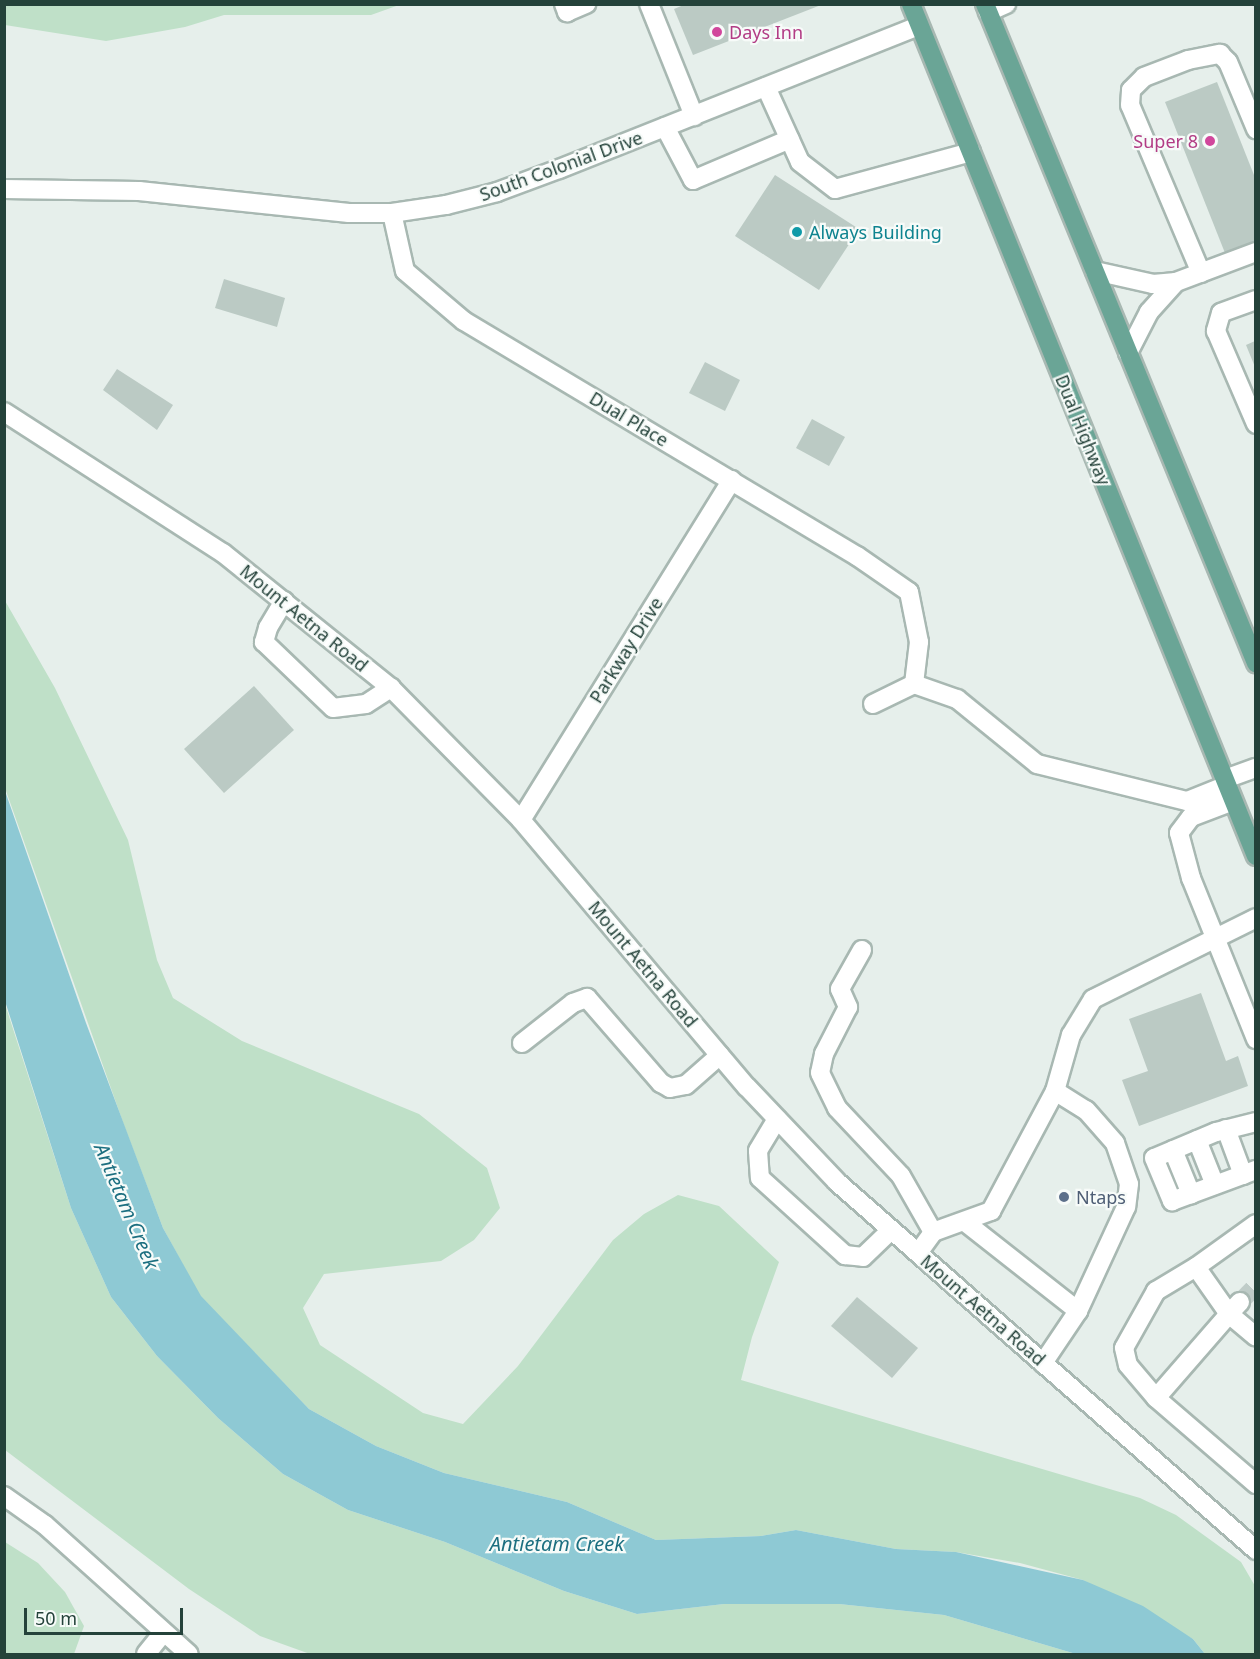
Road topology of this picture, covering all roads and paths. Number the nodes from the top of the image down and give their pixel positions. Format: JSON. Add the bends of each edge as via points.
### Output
{"nodes":[{"id":1,"x":564,"y":4,"type":"edge"},
{"id":2,"x":586,"y":4,"type":"edge"},
{"id":3,"x":649,"y":4,"type":"edge"},
{"id":4,"x":911,"y":4,"type":"edge"},
{"id":5,"x":1006,"y":4,"type":"edge"},
{"id":6,"x":987,"y":8,"type":"edge"},
{"id":7,"x":919,"y":26,"type":"junction"},
{"id":8,"x":766,"y":87,"type":"junction"},
{"id":9,"x":694,"y":116,"type":"junction"},
{"id":10,"x":665,"y":127,"type":"junction"},
{"id":11,"x":1256,"y":129,"type":"edge"},
{"id":12,"x":790,"y":139,"type":"junction"},
{"id":13,"x":971,"y":152,"type":"junction"},
{"id":14,"x":4,"y":189,"type":"edge"},
{"id":15,"x":392,"y":213,"type":"junction"},
{"id":16,"x":1256,"y":252,"type":"edge"},
{"id":17,"x":1095,"y":272,"type":"junction"},
{"id":18,"x":1201,"y":273,"type":"junction"},
{"id":19,"x":1176,"y":282,"type":"junction"},
{"id":20,"x":1256,"y":300,"type":"edge"},
{"id":21,"x":1128,"y":353,"type":"junction"},
{"id":22,"x":4,"y":412,"type":"edge"},
{"id":23,"x":1256,"y":424,"type":"edge"},
{"id":24,"x":732,"y":480,"type":"junction"},
{"id":25,"x":284,"y":601,"type":"junction"},
{"id":26,"x":1256,"y":663,"type":"edge"},
{"id":27,"x":914,"y":684,"type":"junction"},
{"id":28,"x":391,"y":688,"type":"junction"},
{"id":29,"x":873,"y":704,"type":"dead end"},
{"id":30,"x":1256,"y":768,"type":"edge"},
{"id":31,"x":1228,"y":788,"type":"junction"},
{"id":32,"x":521,"y":820,"type":"junction"},
{"id":33,"x":1256,"y":856,"type":"edge"},
{"id":34,"x":1256,"y":918,"type":"edge"},
{"id":35,"x":1216,"y":939,"type":"junction"},
{"id":36,"x":862,"y":950,"type":"dead end"},
{"id":37,"x":1256,"y":1039,"type":"edge"},
{"id":38,"x":522,"y":1043,"type":"dead end"},
{"id":39,"x":720,"y":1055,"type":"junction"},
{"id":40,"x":1055,"y":1091,"type":"junction"},
{"id":41,"x":777,"y":1119,"type":"junction"},
{"id":42,"x":1256,"y":1122,"type":"edge"},
{"id":43,"x":1226,"y":1129,"type":"junction"},
{"id":44,"x":1197,"y":1140,"type":"junction"},
{"id":45,"x":1249,"y":1172,"type":"edge"},
{"id":46,"x":1215,"y":1185,"type":"junction"},
{"id":47,"x":965,"y":1222,"type":"junction"},
{"id":48,"x":1255,"y":1224,"type":"edge"},
{"id":49,"x":891,"y":1230,"type":"junction"},
{"id":50,"x":933,"y":1232,"type":"junction"},
{"id":51,"x":918,"y":1252,"type":"junction"},
{"id":52,"x":1196,"y":1267,"type":"junction"},
{"id":53,"x":1235,"y":1308,"type":"junction"},
{"id":54,"x":1078,"y":1311,"type":"junction"},
{"id":55,"x":1254,"y":1331,"type":"edge"},
{"id":56,"x":1043,"y":1363,"type":"junction"},
{"id":57,"x":1156,"y":1398,"type":"junction"},
{"id":58,"x":1256,"y":1484,"type":"edge"},
{"id":59,"x":4,"y":1496,"type":"edge"},
{"id":60,"x":1256,"y":1551,"type":"edge"},
{"id":61,"x":163,"y":1633,"type":"junction"},
{"id":62,"x":146,"y":1654,"type":"edge"},
{"id":63,"x":189,"y":1654,"type":"edge"}],
"edges":[{"from":1,"to":2,"type":"street","via":[[567,12]]},
{"from":3,"to":9,"type":"street"},
{"from":4,"to":7,"type":"main road","name":"Dual Highway"},
{"from":5,"to":6,"type":"street"},
{"from":6,"to":17,"type":"main road"},
{"from":7,"to":8,"type":"street","name":"South Colonial Drive"},
{"from":7,"to":13,"type":"main road","name":"Dual Highway"},
{"from":8,"to":9,"type":"street","name":"South Colonial Drive"},
{"from":8,"to":12,"type":"street"},
{"from":9,"to":10,"type":"street","name":"South Colonial Drive"},
{"from":10,"to":12,"type":"street","via":[[693,180]]},
{"from":10,"to":15,"type":"street","name":"South Colonial Drive","via":[[497,192]]},
{"from":11,"to":18,"type":"street","via":[[1221,54],[1188,60],[1144,77],[1131,90],[1130,105]]},
{"from":12,"to":13,"type":"street","via":[[800,162],[835,189]]},
{"from":13,"to":31,"type":"main road","name":"Dual Highway"},
{"from":14,"to":15,"type":"street","name":"South Colonial Drive","via":[[139,191],[306,211]]},
{"from":15,"to":24,"type":"street","name":"Dual Place","via":[[405,271],[424,291],[464,321]]},
{"from":16,"to":18,"type":"street"},
{"from":17,"to":19,"type":"street","via":[[1147,284]]},
{"from":17,"to":21,"type":"main road"},
{"from":18,"to":19,"type":"street"},
{"from":19,"to":21,"type":"street","via":[[1149,312]]},
{"from":20,"to":23,"type":"street","via":[[1221,313],[1216,319],[1217,335]]},
{"from":21,"to":26,"type":"main road"},
{"from":22,"to":25,"type":"street","name":"Mount Aetna Road","via":[[186,529]]},
{"from":24,"to":27,"type":"street","name":"Dual Place","via":[[909,592],[919,642]]},
{"from":24,"to":32,"type":"street","name":"Parkway Drive"},
{"from":25,"to":28,"type":"street","name":"Mount Aetna Road"},
{"from":25,"to":28,"type":"street","via":[[264,642],[333,708],[366,704]]},
{"from":27,"to":29,"type":"street"},
{"from":27,"to":31,"type":"street","via":[[957,699],[1037,764],[1187,801]]},
{"from":28,"to":32,"type":"street","name":"Mount Aetna Road"},
{"from":30,"to":31,"type":"street"},
{"from":31,"to":33,"type":"main road","name":"Dual Highway"},
{"from":31,"to":35,"type":"street","via":[[1179,833],[1191,878]]},
{"from":32,"to":39,"type":"street","name":"Mount Aetna Road"},
{"from":34,"to":35,"type":"street"},
{"from":35,"to":37,"type":"street"},
{"from":35,"to":40,"type":"street","via":[[1093,999],[1071,1035]]},
{"from":36,"to":50,"type":"street","via":[[840,989],[848,1007],[824,1054],[820,1073],[837,1108],[901,1176]]},
{"from":38,"to":39,"type":"street","via":[[573,1003],[587,998],[661,1083],[670,1088],[686,1085]]},
{"from":39,"to":41,"type":"street","name":"Mount Aetna Road"},
{"from":40,"to":47,"type":"street","via":[[991,1211]]},
{"from":40,"to":54,"type":"street","via":[[1086,1110],[1115,1143],[1129,1184],[1126,1207]]},
{"from":41,"to":49,"type":"street","name":"Mount Aetna Road","via":[[837,1182]]},
{"from":41,"to":49,"type":"street","via":[[758,1151],[760,1178],[845,1256],[862,1257]]},
{"from":42,"to":43,"type":"street"},
{"from":43,"to":44,"type":"street"},
{"from":43,"to":45,"type":"street"},
{"from":44,"to":46,"type":"street"},
{"from":44,"to":46,"type":"street","via":[[1154,1158],[1172,1201]]},
{"from":45,"to":46,"type":"street"},
{"from":47,"to":50,"type":"street"},
{"from":47,"to":54,"type":"street"},
{"from":48,"to":52,"type":"street"},
{"from":49,"to":51,"type":"street","name":"Mount Aetna Road"},
{"from":50,"to":51,"type":"street"},
{"from":51,"to":56,"type":"street","name":"Mount Aetna Road"},
{"from":52,"to":53,"type":"street"},
{"from":52,"to":57,"type":"street","via":[[1156,1291],[1124,1348],[1128,1365]]},
{"from":53,"to":55,"type":"street"},
{"from":53,"to":57,"type":"street"},
{"from":54,"to":56,"type":"street"},
{"from":56,"to":60,"type":"street","name":"Mount Aetna Road"},
{"from":57,"to":58,"type":"street"},
{"from":59,"to":61,"type":"street","via":[[45,1525]]},
{"from":61,"to":62,"type":"street"},
{"from":61,"to":63,"type":"street"}]}
